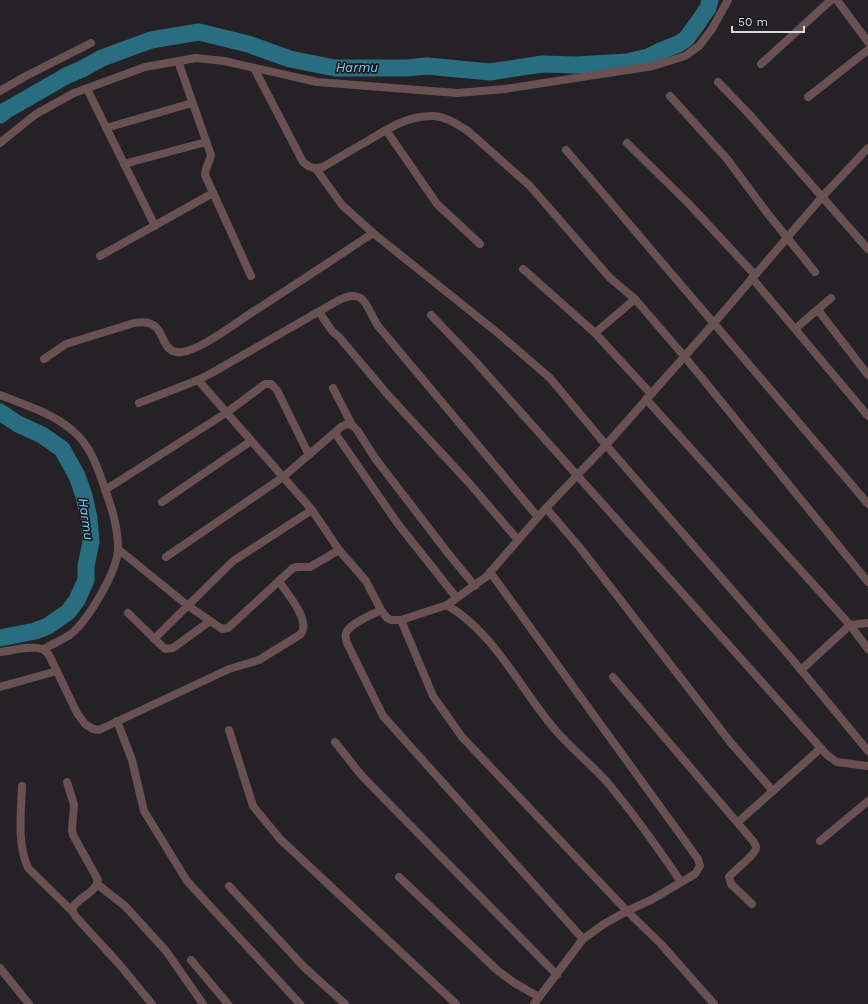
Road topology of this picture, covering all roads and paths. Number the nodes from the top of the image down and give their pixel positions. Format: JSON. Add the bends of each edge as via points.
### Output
{"nodes":[{"id":1,"x":728,"y":0,"type":"edge"},
{"id":2,"x":831,"y":0,"type":"edge"},
{"id":3,"x":837,"y":0,"type":"edge"},
{"id":4,"x":868,"y":42,"type":"edge"},
{"id":5,"x":91,"y":43,"type":"dead end"},
{"id":6,"x":868,"y":50,"type":"edge"},
{"id":7,"x":178,"y":61,"type":"junction"},
{"id":8,"x":761,"y":64,"type":"dead end"},
{"id":9,"x":254,"y":68,"type":"junction"},
{"id":10,"x":718,"y":82,"type":"dead end"},
{"id":11,"x":87,"y":89,"type":"junction"},
{"id":12,"x":0,"y":91,"type":"edge"},
{"id":13,"x":670,"y":96,"type":"dead end"},
{"id":14,"x":808,"y":97,"type":"dead end"},
{"id":15,"x":192,"y":103,"type":"junction"},
{"id":16,"x":106,"y":128,"type":"junction"},
{"id":17,"x":386,"y":130,"type":"junction"},
{"id":18,"x":206,"y":142,"type":"junction"},
{"id":19,"x":0,"y":143,"type":"edge"},
{"id":20,"x":627,"y":143,"type":"dead end"},
{"id":21,"x":868,"y":148,"type":"edge"},
{"id":22,"x":566,"y":150,"type":"dead end"},
{"id":23,"x":124,"y":164,"type":"junction"},
{"id":24,"x":316,"y":169,"type":"junction"},
{"id":25,"x":213,"y":193,"type":"junction"},
{"id":26,"x":822,"y":197,"type":"junction"},
{"id":27,"x":155,"y":226,"type":"junction"},
{"id":28,"x":373,"y":233,"type":"junction"},
{"id":29,"x":788,"y":237,"type":"junction"},
{"id":30,"x":480,"y":244,"type":"dead end"},
{"id":31,"x":868,"y":249,"type":"edge"},
{"id":32,"x":100,"y":256,"type":"dead end"},
{"id":33,"x":523,"y":269,"type":"dead end"},
{"id":34,"x":815,"y":272,"type":"dead end"},
{"id":35,"x":251,"y":276,"type":"dead end"},
{"id":36,"x":754,"y":276,"type":"junction"},
{"id":37,"x":831,"y":298,"type":"dead end"},
{"id":38,"x":635,"y":299,"type":"junction"},
{"id":39,"x":818,"y":310,"type":"junction"},
{"id":40,"x":319,"y":312,"type":"junction"},
{"id":41,"x":431,"y":315,"type":"dead end"},
{"id":42,"x":714,"y":322,"type":"junction"},
{"id":43,"x":795,"y":329,"type":"junction"},
{"id":44,"x":595,"y":332,"type":"junction"},
{"id":45,"x":684,"y":356,"type":"junction"},
{"id":46,"x":44,"y":359,"type":"dead end"},
{"id":47,"x":868,"y":375,"type":"edge"},
{"id":48,"x":198,"y":380,"type":"junction"},
{"id":49,"x":333,"y":388,"type":"dead end"},
{"id":50,"x":0,"y":395,"type":"edge"},
{"id":51,"x":648,"y":397,"type":"junction"},
{"id":52,"x":139,"y":403,"type":"dead end"},
{"id":53,"x":226,"y":413,"type":"junction"},
{"id":54,"x":868,"y":416,"type":"edge"},
{"id":55,"x":352,"y":425,"type":"junction"},
{"id":56,"x":334,"y":433,"type":"junction"},
{"id":57,"x":251,"y":441,"type":"junction"},
{"id":58,"x":606,"y":445,"type":"junction"},
{"id":59,"x":309,"y":455,"type":"junction"},
{"id":60,"x":577,"y":475,"type":"junction"},
{"id":61,"x":283,"y":477,"type":"junction"},
{"id":62,"x":105,"y":490,"type":"junction"},
{"id":63,"x":162,"y":502,"type":"dead end"},
{"id":64,"x":868,"y":504,"type":"edge"},
{"id":65,"x":546,"y":508,"type":"junction"},
{"id":66,"x":312,"y":510,"type":"junction"},
{"id":67,"x":538,"y":517,"type":"junction"},
{"id":68,"x":518,"y":540,"type":"junction"},
{"id":69,"x":118,"y":549,"type":"junction"},
{"id":70,"x":339,"y":550,"type":"junction"},
{"id":71,"x":166,"y":557,"type":"dead end"},
{"id":72,"x":490,"y":572,"type":"junction"},
{"id":73,"x":279,"y":581,"type":"junction"},
{"id":74,"x":868,"y":582,"type":"edge"},
{"id":75,"x":474,"y":586,"type":"junction"},
{"id":76,"x":456,"y":597,"type":"junction"},
{"id":77,"x":187,"y":605,"type":"junction"},
{"id":78,"x":448,"y":605,"type":"junction"},
{"id":79,"x":381,"y":610,"type":"junction"},
{"id":80,"x":128,"y":613,"type":"dead end"},
{"id":81,"x":401,"y":620,"type":"junction"},
{"id":82,"x":210,"y":621,"type":"junction"},
{"id":83,"x":868,"y":623,"type":"edge"},
{"id":84,"x":850,"y":625,"type":"junction"},
{"id":85,"x":154,"y":638,"type":"junction"},
{"id":86,"x":44,"y":649,"type":"junction"},
{"id":87,"x":868,"y":649,"type":"edge"},
{"id":88,"x":0,"y":652,"type":"edge"},
{"id":89,"x":801,"y":670,"type":"junction"},
{"id":90,"x":57,"y":671,"type":"junction"},
{"id":91,"x":613,"y":677,"type":"dead end"},
{"id":92,"x":0,"y":687,"type":"edge"},
{"id":93,"x":117,"y":721,"type":"junction"},
{"id":94,"x":229,"y":730,"type":"dead end"},
{"id":95,"x":335,"y":742,"type":"dead end"},
{"id":96,"x":821,"y":748,"type":"junction"},
{"id":97,"x":868,"y":751,"type":"edge"},
{"id":98,"x":868,"y":766,"type":"edge"},
{"id":99,"x":67,"y":782,"type":"dead end"},
{"id":100,"x":22,"y":786,"type":"dead end"},
{"id":101,"x":773,"y":791,"type":"junction"},
{"id":102,"x":868,"y":801,"type":"edge"},
{"id":103,"x":738,"y":822,"type":"junction"},
{"id":104,"x":820,"y":840,"type":"dead end"},
{"id":105,"x":399,"y":876,"type":"dead end"},
{"id":106,"x":681,"y":882,"type":"junction"},
{"id":107,"x":97,"y":884,"type":"junction"},
{"id":108,"x":229,"y":886,"type":"dead end"},
{"id":109,"x":752,"y":904,"type":"dead end"},
{"id":110,"x":627,"y":911,"type":"junction"},
{"id":111,"x":73,"y":912,"type":"junction"},
{"id":112,"x":583,"y":939,"type":"junction"},
{"id":113,"x":191,"y":960,"type":"dead end"},
{"id":114,"x":0,"y":968,"type":"edge"},
{"id":115,"x":557,"y":975,"type":"junction"},
{"id":116,"x":540,"y":997,"type":"junction"},
{"id":117,"x":29,"y":1004,"type":"edge"},
{"id":118,"x":152,"y":1004,"type":"edge"},
{"id":119,"x":203,"y":1004,"type":"edge"},
{"id":120,"x":228,"y":1004,"type":"edge"},
{"id":121,"x":300,"y":1004,"type":"edge"},
{"id":122,"x":345,"y":1004,"type":"edge"},
{"id":123,"x":456,"y":1004,"type":"edge"},
{"id":124,"x":534,"y":1004,"type":"edge"},
{"id":125,"x":714,"y":1004,"type":"edge"}],
"edges":[{"from":1,"to":9,"type":"street","via":[[699,46],[685,56],[653,66],[504,89],[457,93],[421,91],[317,82]]},
{"from":2,"to":8,"type":"street"},
{"from":3,"to":4,"type":"street"},
{"from":5,"to":12,"type":"street","via":[[24,76]]},
{"from":6,"to":14,"type":"street"},
{"from":7,"to":9,"type":"street","via":[[196,58]]},
{"from":7,"to":11,"type":"street","via":[[145,67]]},
{"from":7,"to":15,"type":"street"},
{"from":9,"to":24,"type":"street","via":[[303,162]]},
{"from":10,"to":26,"type":"street"},
{"from":11,"to":16,"type":"street"},
{"from":11,"to":19,"type":"street","via":[[74,93],[36,114]]},
{"from":13,"to":29,"type":"street","via":[[727,159]]},
{"from":15,"to":16,"type":"street"},
{"from":15,"to":18,"type":"street"},
{"from":16,"to":23,"type":"street"},
{"from":17,"to":24,"type":"street"},
{"from":17,"to":30,"type":"street","via":[[437,204]]},
{"from":17,"to":38,"type":"street","via":[[397,123],[436,116],[468,131],[530,186],[610,278]]},
{"from":18,"to":23,"type":"street"},
{"from":18,"to":25,"type":"street","via":[[211,155],[205,175]]},
{"from":20,"to":36,"type":"street","via":[[689,204]]},
{"from":21,"to":26,"type":"street"},
{"from":22,"to":42,"type":"street"},
{"from":23,"to":27,"type":"street"},
{"from":24,"to":28,"type":"street","via":[[342,205]]},
{"from":25,"to":27,"type":"street"},
{"from":25,"to":35,"type":"street"},
{"from":26,"to":29,"type":"street"},
{"from":26,"to":31,"type":"street"},
{"from":27,"to":32,"type":"street"},
{"from":28,"to":46,"type":"street","via":[[196,348],[184,352],[169,349],[157,328],[144,321],[66,344]]},
{"from":28,"to":58,"type":"street","via":[[550,378]]},
{"from":29,"to":34,"type":"street"},
{"from":29,"to":36,"type":"street"},
{"from":33,"to":44,"type":"street"},
{"from":36,"to":42,"type":"street"},
{"from":36,"to":43,"type":"street"},
{"from":37,"to":39,"type":"street"},
{"from":38,"to":44,"type":"street"},
{"from":38,"to":45,"type":"street"},
{"from":39,"to":43,"type":"street"},
{"from":39,"to":47,"type":"street"},
{"from":40,"to":48,"type":"street"},
{"from":40,"to":67,"type":"street","via":[[349,295],[364,300],[378,326]]},
{"from":40,"to":68,"type":"street","via":[[332,331]]},
{"from":41,"to":60,"type":"street","via":[[475,360]]},
{"from":42,"to":45,"type":"street"},
{"from":42,"to":64,"type":"street"},
{"from":43,"to":54,"type":"street"},
{"from":44,"to":51,"type":"street"},
{"from":45,"to":51,"type":"street"},
{"from":45,"to":74,"type":"street"},
{"from":48,"to":52,"type":"street"},
{"from":48,"to":53,"type":"street"},
{"from":49,"to":55,"type":"street"},
{"from":50,"to":62,"type":"street","via":[[52,416],[73,430],[85,442],[95,460]]},
{"from":51,"to":58,"type":"street"},
{"from":51,"to":84,"type":"street"},
{"from":53,"to":57,"type":"street"},
{"from":53,"to":59,"type":"street","via":[[265,384],[271,384],[277,390]]},
{"from":53,"to":62,"type":"street"},
{"from":55,"to":56,"type":"street","via":[[347,424]]},
{"from":55,"to":75,"type":"street"},
{"from":56,"to":59,"type":"street"},
{"from":56,"to":76,"type":"street","via":[[398,524]]},
{"from":57,"to":61,"type":"street"},
{"from":57,"to":63,"type":"street"},
{"from":58,"to":60,"type":"street"},
{"from":58,"to":89,"type":"street"},
{"from":59,"to":61,"type":"street"},
{"from":60,"to":65,"type":"street"},
{"from":60,"to":96,"type":"street"},
{"from":61,"to":66,"type":"street"},
{"from":61,"to":71,"type":"street"},
{"from":62,"to":69,"type":"street","via":[[116,522]]},
{"from":65,"to":67,"type":"street"},
{"from":65,"to":101,"type":"street","via":[[586,555],[731,743]]},
{"from":66,"to":70,"type":"street"},
{"from":66,"to":77,"type":"street","via":[[233,561]]},
{"from":67,"to":68,"type":"street"},
{"from":68,"to":72,"type":"street"},
{"from":69,"to":77,"type":"street"},
{"from":69,"to":86,"type":"street","via":[[112,573],[96,605],[71,634]]},
{"from":70,"to":73,"type":"street","via":[[310,567],[293,568]]},
{"from":70,"to":79,"type":"street","via":[[366,581]]},
{"from":72,"to":75,"type":"street"},
{"from":72,"to":106,"type":"street","via":[[698,859],[700,866],[695,874]]},
{"from":73,"to":82,"type":"street","via":[[228,628],[222,629]]},
{"from":73,"to":93,"type":"street","via":[[304,623],[301,634],[259,660],[229,669]]},
{"from":75,"to":76,"type":"street"},
{"from":76,"to":78,"type":"street"},
{"from":77,"to":82,"type":"street"},
{"from":77,"to":85,"type":"street"},
{"from":78,"to":81,"type":"street"},
{"from":78,"to":106,"type":"street","via":[[485,635],[552,726],[607,782],[648,833]]},
{"from":79,"to":81,"type":"street","via":[[391,620]]},
{"from":79,"to":112,"type":"street","via":[[353,626],[346,632],[345,637],[383,716]]},
{"from":80,"to":85,"type":"street"},
{"from":81,"to":110,"type":"street","via":[[433,696],[462,737]]},
{"from":82,"to":85,"type":"street","via":[[169,650]]},
{"from":83,"to":84,"type":"street"},
{"from":84,"to":87,"type":"street"},
{"from":84,"to":89,"type":"street"},
{"from":86,"to":88,"type":"street","via":[[28,648]]},
{"from":86,"to":90,"type":"street"},
{"from":89,"to":97,"type":"street"},
{"from":90,"to":92,"type":"street"},
{"from":90,"to":93,"type":"street","via":[[85,724],[99,730]]},
{"from":91,"to":103,"type":"street"},
{"from":93,"to":121,"type":"street","via":[[132,760],[144,811],[187,881]]},
{"from":94,"to":123,"type":"street","via":[[252,806],[266,823]]},
{"from":95,"to":115,"type":"street","via":[[362,776]]},
{"from":96,"to":98,"type":"street","via":[[827,756],[837,762]]},
{"from":96,"to":101,"type":"street"},
{"from":99,"to":107,"type":"street","via":[[74,805],[73,835],[98,880]]},
{"from":100,"to":111,"type":"street","via":[[21,841],[24,859],[28,868]]},
{"from":101,"to":103,"type":"street"},
{"from":102,"to":104,"type":"street"},
{"from":103,"to":109,"type":"street","via":[[756,847],[755,853],[733,871],[729,878],[731,884]]},
{"from":105,"to":116,"type":"street","via":[[497,970]]},
{"from":106,"to":110,"type":"street"},
{"from":107,"to":111,"type":"street","via":[[76,902]]},
{"from":107,"to":119,"type":"street","via":[[125,906],[166,952]]},
{"from":108,"to":122,"type":"street","via":[[304,967]]},
{"from":110,"to":112,"type":"street"},
{"from":110,"to":125,"type":"street","via":[[661,944]]},
{"from":111,"to":118,"type":"street"},
{"from":112,"to":115,"type":"street"},
{"from":113,"to":120,"type":"street"},
{"from":114,"to":117,"type":"street"},
{"from":115,"to":116,"type":"street"},
{"from":116,"to":124,"type":"street"}]}
